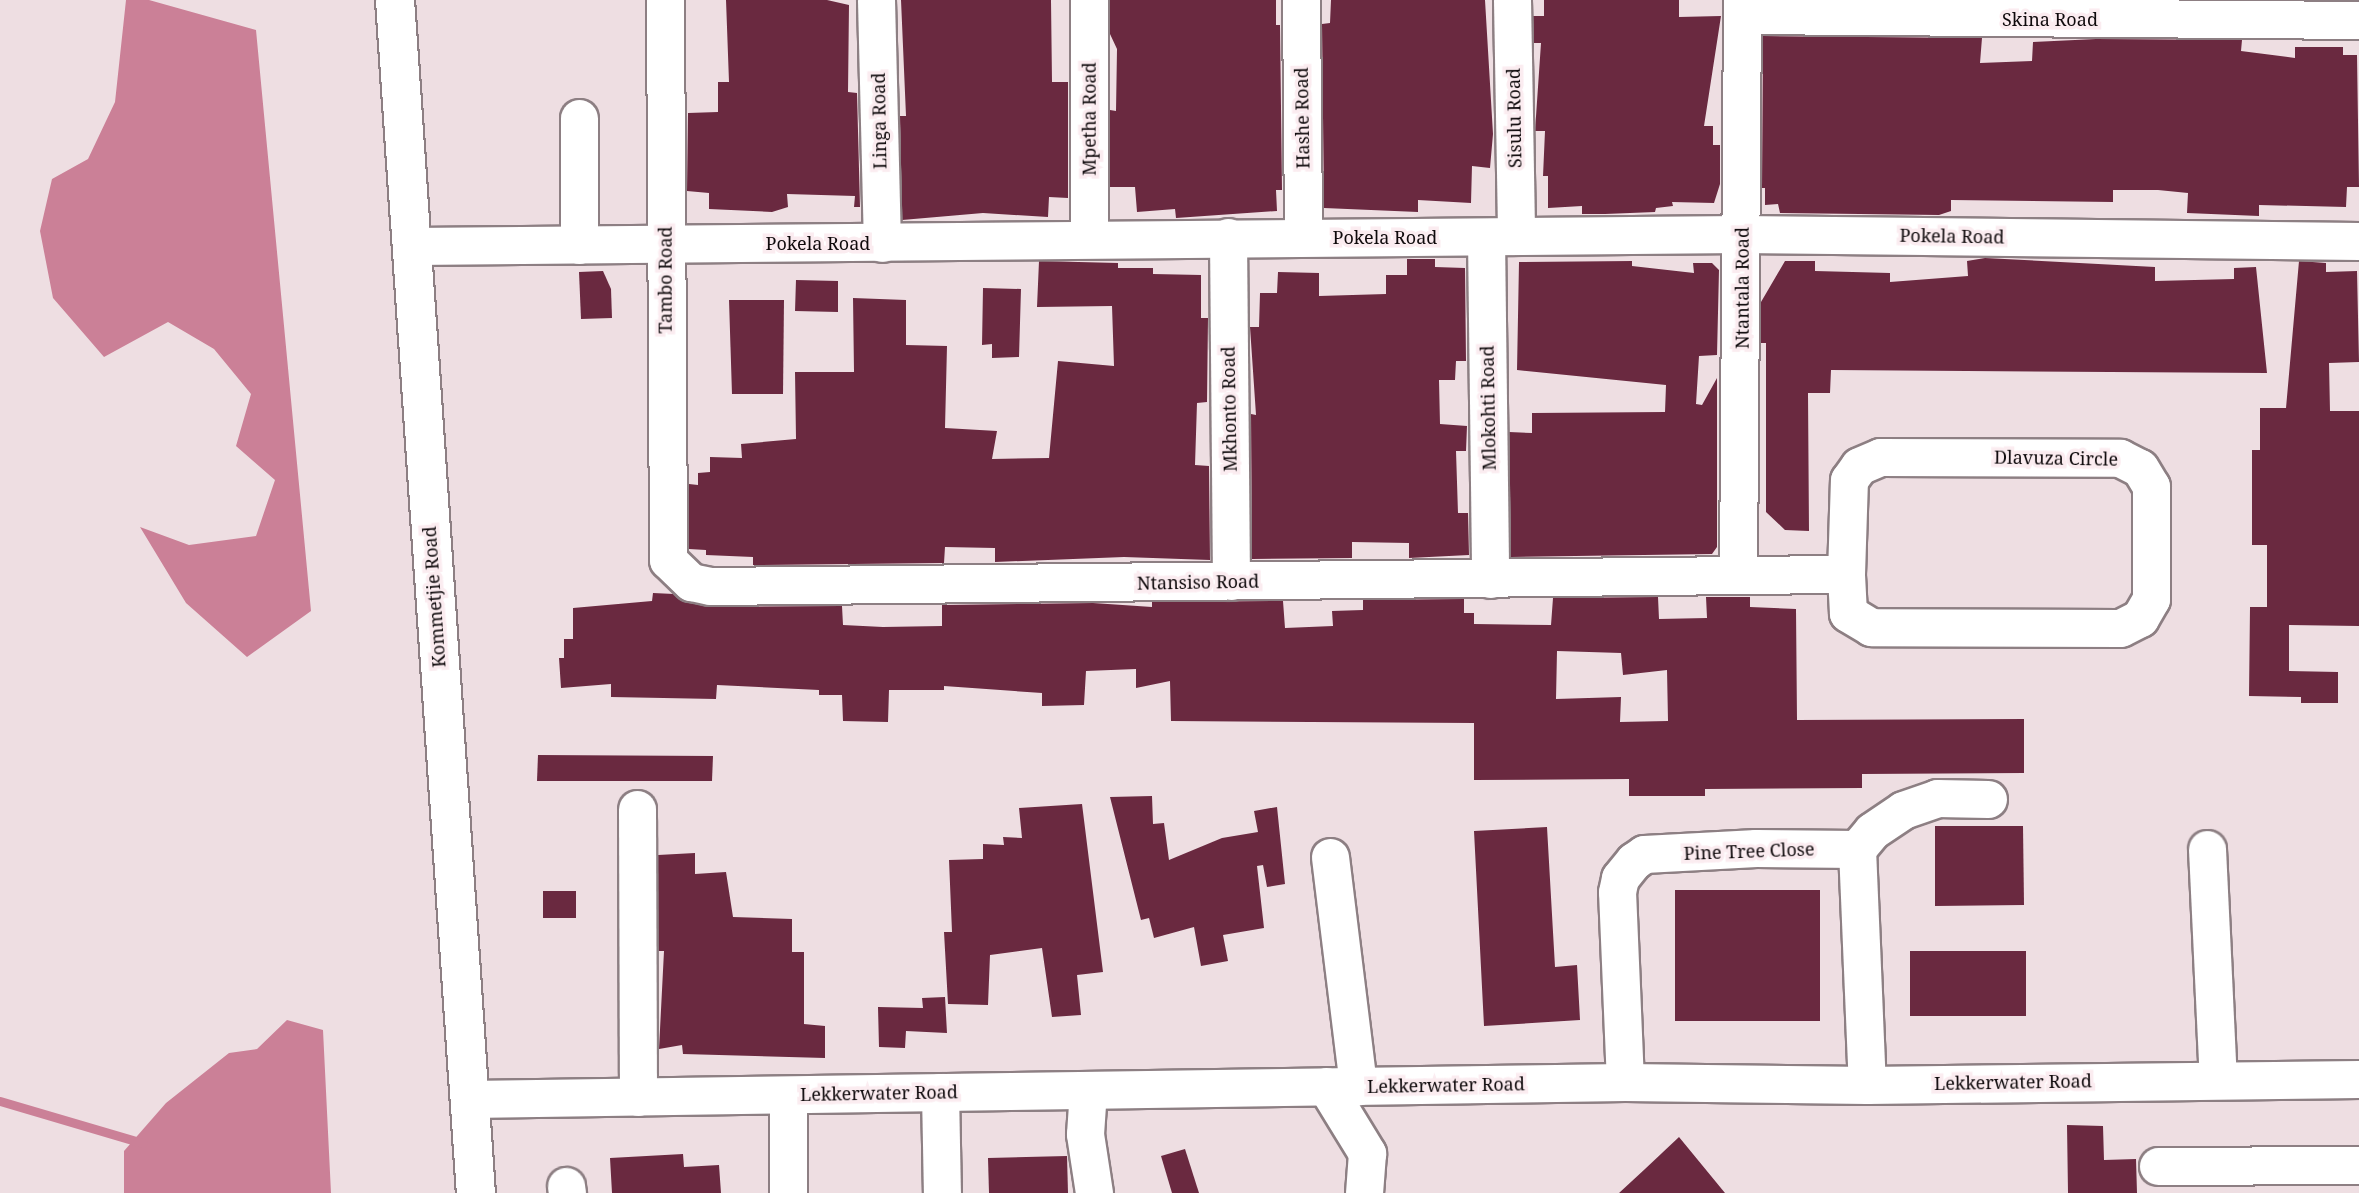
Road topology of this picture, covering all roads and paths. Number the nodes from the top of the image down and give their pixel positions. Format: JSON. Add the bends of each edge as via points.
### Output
{"nodes":[{"id":1,"x":395,"y":0,"type":"edge"},
{"id":2,"x":665,"y":0,"type":"edge"},
{"id":3,"x":876,"y":0,"type":"edge"},
{"id":4,"x":1089,"y":0,"type":"edge"},
{"id":5,"x":1301,"y":0,"type":"edge"},
{"id":6,"x":1513,"y":0,"type":"edge"},
{"id":7,"x":1742,"y":7,"type":"edge"},
{"id":8,"x":1961,"y":9,"type":"edge"},
{"id":9,"x":2278,"y":10,"type":"edge"},
{"id":10,"x":2359,"y":20,"type":"edge"},
{"id":11,"x":579,"y":118,"type":"dead end"},
{"id":12,"x":1741,"y":234,"type":"junction"},
{"id":13,"x":1303,"y":236,"type":"junction"},
{"id":14,"x":1228,"y":237,"type":"junction"},
{"id":15,"x":1501,"y":237,"type":"junction"},
{"id":16,"x":1089,"y":239,"type":"junction"},
{"id":17,"x":2359,"y":241,"type":"edge"},
{"id":18,"x":882,"y":243,"type":"junction"},
{"id":19,"x":579,"y":245,"type":"junction"},
{"id":20,"x":664,"y":245,"type":"junction"},
{"id":21,"x":412,"y":247,"type":"junction"},
{"id":22,"x":668,"y":560,"type":"joint"},
{"id":23,"x":1846,"y":574,"type":"junction"},
{"id":24,"x":1738,"y":575,"type":"junction"},
{"id":25,"x":1490,"y":579,"type":"junction"},
{"id":26,"x":1231,"y":581,"type":"junction"},
{"id":27,"x":1987,"y":799,"type":"dead end"},
{"id":28,"x":638,"y":809,"type":"dead end"},
{"id":29,"x":1857,"y":849,"type":"junction"},
{"id":30,"x":2207,"y":849,"type":"dead end"},
{"id":31,"x":1330,"y":857,"type":"dead end"},
{"id":32,"x":2218,"y":1079,"type":"junction"},
{"id":33,"x":2359,"y":1079,"type":"edge"},
{"id":34,"x":1625,"y":1082,"type":"junction"},
{"id":35,"x":1867,"y":1085,"type":"junction"},
{"id":36,"x":1342,"y":1086,"type":"junction"},
{"id":37,"x":1088,"y":1090,"type":"junction"},
{"id":38,"x":940,"y":1092,"type":"junction"},
{"id":39,"x":788,"y":1095,"type":"junction"},
{"id":40,"x":638,"y":1097,"type":"junction"},
{"id":41,"x":469,"y":1098,"type":"junction"},
{"id":42,"x":2359,"y":1165,"type":"edge"},
{"id":43,"x":2158,"y":1166,"type":"dead end"},
{"id":44,"x":477,"y":1193,"type":"edge"},
{"id":45,"x":788,"y":1193,"type":"edge"},
{"id":46,"x":942,"y":1193,"type":"edge"},
{"id":47,"x":1094,"y":1193,"type":"edge"},
{"id":48,"x":1364,"y":1193,"type":"edge"}],
"edges":[{"from":1,"to":21,"type":"main road","name":"Kommetjie Road"},
{"from":2,"to":20,"type":"street","name":"Tambo Road"},
{"from":3,"to":18,"type":"street","name":"Linga Road"},
{"from":4,"to":16,"type":"street","name":"Mpetha Road"},
{"from":5,"to":13,"type":"street","name":"Hashe Road"},
{"from":6,"to":15,"type":"street","name":"Sisulu Road"},
{"from":7,"to":8,"type":"street","name":"Skina Road"},
{"from":7,"to":12,"type":"street","name":"Ntantala Road"},
{"from":8,"to":9,"type":"street","name":"Skina Road"},
{"from":9,"to":10,"type":"street","name":"Skina Road"},
{"from":11,"to":19,"type":"street"},
{"from":12,"to":15,"type":"street","name":"Pokela Road"},
{"from":12,"to":17,"type":"street","name":"Pokela Road"},
{"from":12,"to":24,"type":"street","name":"Ntantala Road"},
{"from":13,"to":14,"type":"street","name":"Pokela Road"},
{"from":13,"to":15,"type":"street","name":"Pokela Road"},
{"from":14,"to":16,"type":"street","name":"Pokela Road"},
{"from":14,"to":26,"type":"street","name":"Mkhonto Road"},
{"from":15,"to":25,"type":"street","name":"Mlokohti Road"},
{"from":16,"to":18,"type":"street","name":"Pokela Road"},
{"from":18,"to":20,"type":"street","name":"Pokela Road"},
{"from":19,"to":20,"type":"street","name":"Pokela Road"},
{"from":19,"to":21,"type":"street","name":"Pokela Road"},
{"from":20,"to":22,"type":"street","name":"Tambo Road"},
{"from":21,"to":41,"type":"main road","name":"Kommetjie Road"},
{"from":22,"to":26,"type":"street","name":"Ntansiso Road","via":[[679,575],[710,586]]},
{"from":23,"to":23,"type":"street","name":"Dlavuza Circle","via":[[1850,616],[1862,625],[2091,629],[2129,625],[2144,613],[2151,599],[2153,502],[2147,477],[2120,458],[1869,460],[1853,474],[1846,492]]},
{"from":23,"to":24,"type":"street"},
{"from":24,"to":25,"type":"street","name":"Ntansiso Road"},
{"from":25,"to":26,"type":"street","name":"Ntansiso Road"},
{"from":27,"to":29,"type":"street","via":[[1937,798],[1910,807],[1872,831]]},
{"from":28,"to":40,"type":"street"},
{"from":29,"to":34,"type":"street","name":"Pine Tree Close","via":[[1644,854],[1634,861],[1620,878],[1617,892]]},
{"from":29,"to":35,"type":"street"},
{"from":30,"to":32,"type":"street"},
{"from":31,"to":36,"type":"street"},
{"from":32,"to":33,"type":"street","name":"Lekkerwater Road"},
{"from":32,"to":35,"type":"street","name":"Lekkerwater Road"},
{"from":34,"to":35,"type":"street","name":"Lekkerwater Road"},
{"from":34,"to":36,"type":"street","name":"Lekkerwater Road"},
{"from":36,"to":37,"type":"street","name":"Lekkerwater Road"},
{"from":36,"to":48,"type":"street","via":[[1367,1153]]},
{"from":37,"to":38,"type":"street","name":"Lekkerwater Road"},
{"from":37,"to":47,"type":"street","via":[[1085,1134]]},
{"from":38,"to":39,"type":"street","name":"Lekkerwater Road"},
{"from":38,"to":46,"type":"street"},
{"from":39,"to":40,"type":"street","name":"Lekkerwater Road"},
{"from":39,"to":45,"type":"street"},
{"from":40,"to":41,"type":"street","name":"Lekkerwater Road"},
{"from":41,"to":44,"type":"main road","name":"Kommetjie Road"},
{"from":42,"to":43,"type":"street"}]}
